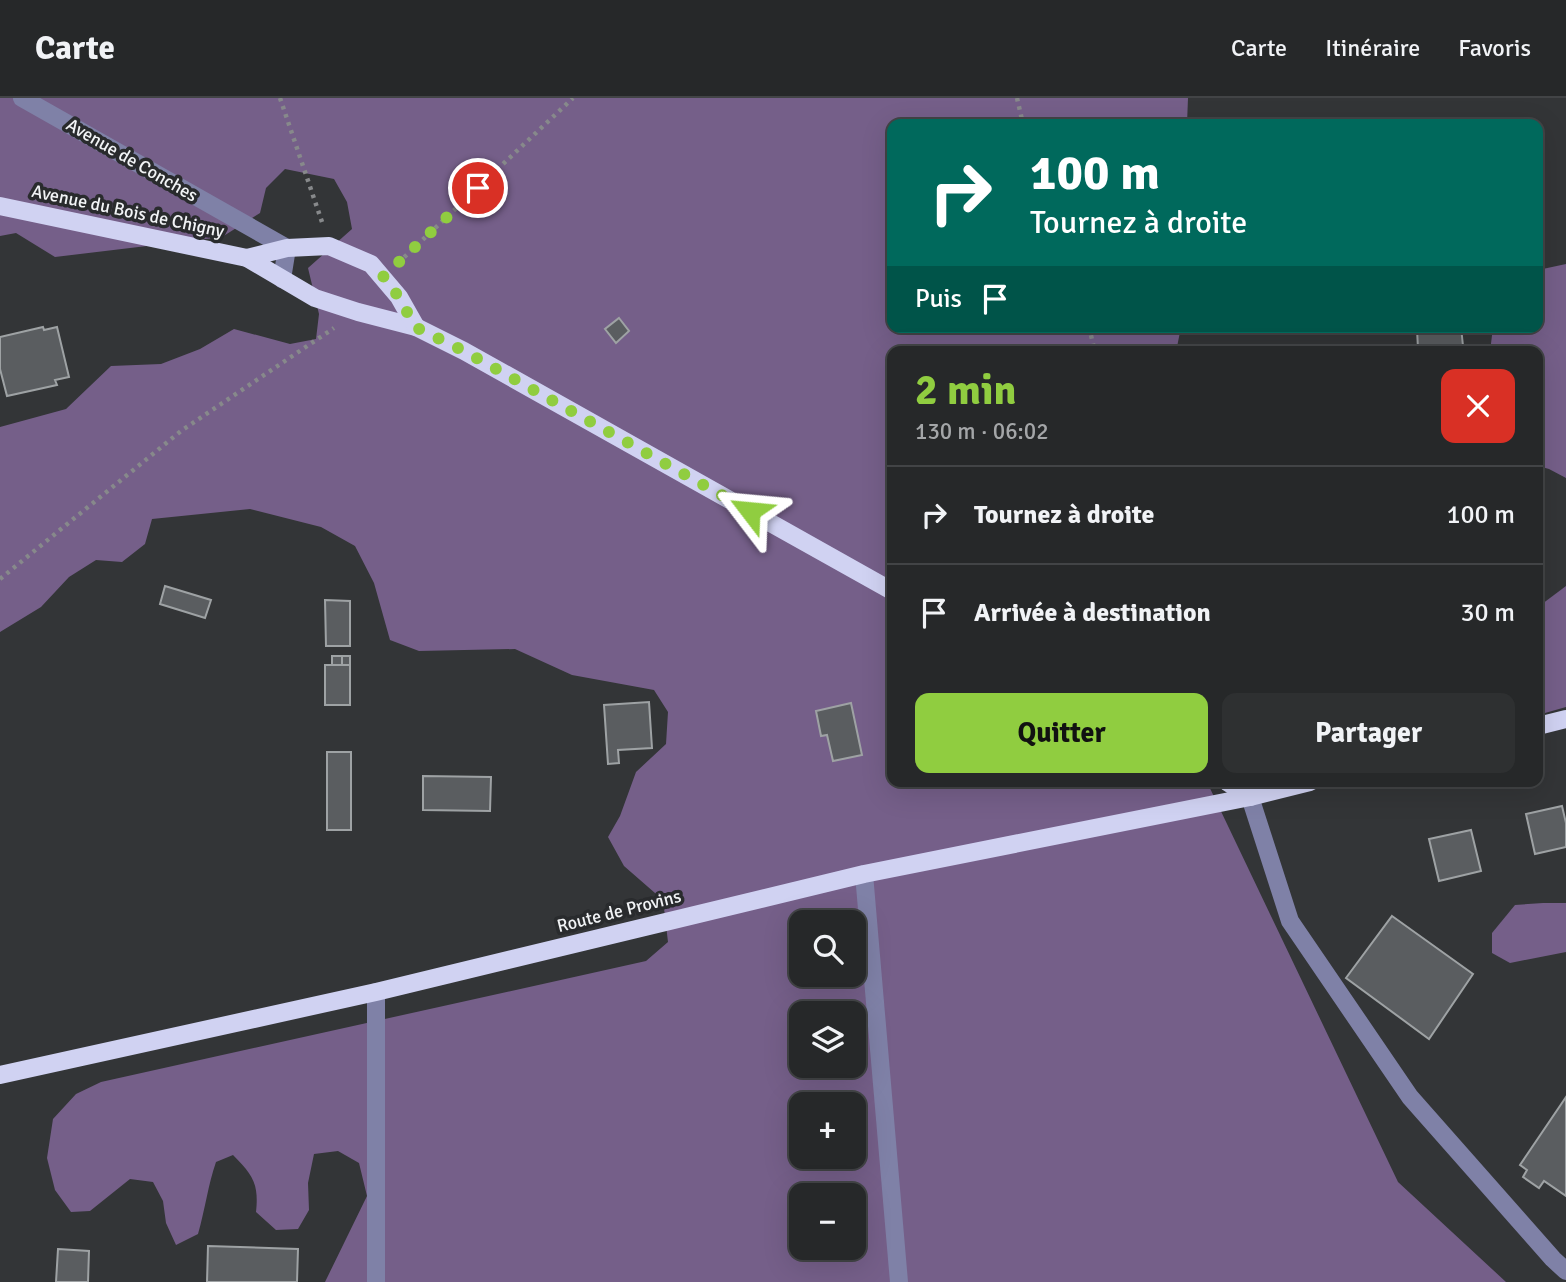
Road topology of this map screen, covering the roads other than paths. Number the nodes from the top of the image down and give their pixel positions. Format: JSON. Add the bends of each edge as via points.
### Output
{"nodes":[{"id":1,"x":22,"y":98,"type":"edge"},
{"id":2,"x":0,"y":206,"type":"edge"},
{"id":3,"x":287,"y":248,"type":"junction"},
{"id":4,"x":247,"y":258,"type":"junction"},
{"id":5,"x":282,"y":279,"type":"junction"},
{"id":6,"x":415,"y":327,"type":"junction"},
{"id":7,"x":887,"y":588,"type":"edge"},
{"id":8,"x":1566,"y":719,"type":"edge"},
{"id":9,"x":1543,"y":725,"type":"edge"},
{"id":10,"x":1235,"y":787,"type":"edge"},
{"id":11,"x":1290,"y":787,"type":"edge"},
{"id":12,"x":1250,"y":797,"type":"junction"},
{"id":13,"x":864,"y":874,"type":"junction"},
{"id":14,"x":376,"y":992,"type":"junction"},
{"id":15,"x":0,"y":1075,"type":"edge"},
{"id":16,"x":1566,"y":1271,"type":"edge"},
{"id":17,"x":376,"y":1282,"type":"edge"},
{"id":18,"x":899,"y":1282,"type":"edge"}],
"edges":[{"from":1,"to":3,"type":"street","name":"Avenue de Conches"},
{"from":2,"to":4,"type":"main road","name":"Avenue du Bois de Chigny"},
{"from":3,"to":4,"type":"main road"},
{"from":3,"to":5,"type":"street"},
{"from":3,"to":6,"type":"main road","via":[[329,246],[371,264],[399,297]]},
{"from":4,"to":5,"type":"main road"},
{"from":5,"to":6,"type":"main road","via":[[315,298]]},
{"from":6,"to":7,"type":"main road"},
{"from":8,"to":9,"type":"main road"},
{"from":10,"to":12,"type":"main road"},
{"from":11,"to":12,"type":"main road","name":"Route de Provins"},
{"from":12,"to":13,"type":"main road","name":"Route de Provins"},
{"from":12,"to":16,"type":"street","via":[[1290,921],[1410,1097]]},
{"from":13,"to":14,"type":"main road","name":"Route de Provins"},
{"from":13,"to":18,"type":"street"},
{"from":14,"to":15,"type":"main road","name":"Route de Provins"},
{"from":14,"to":17,"type":"street"}]}
